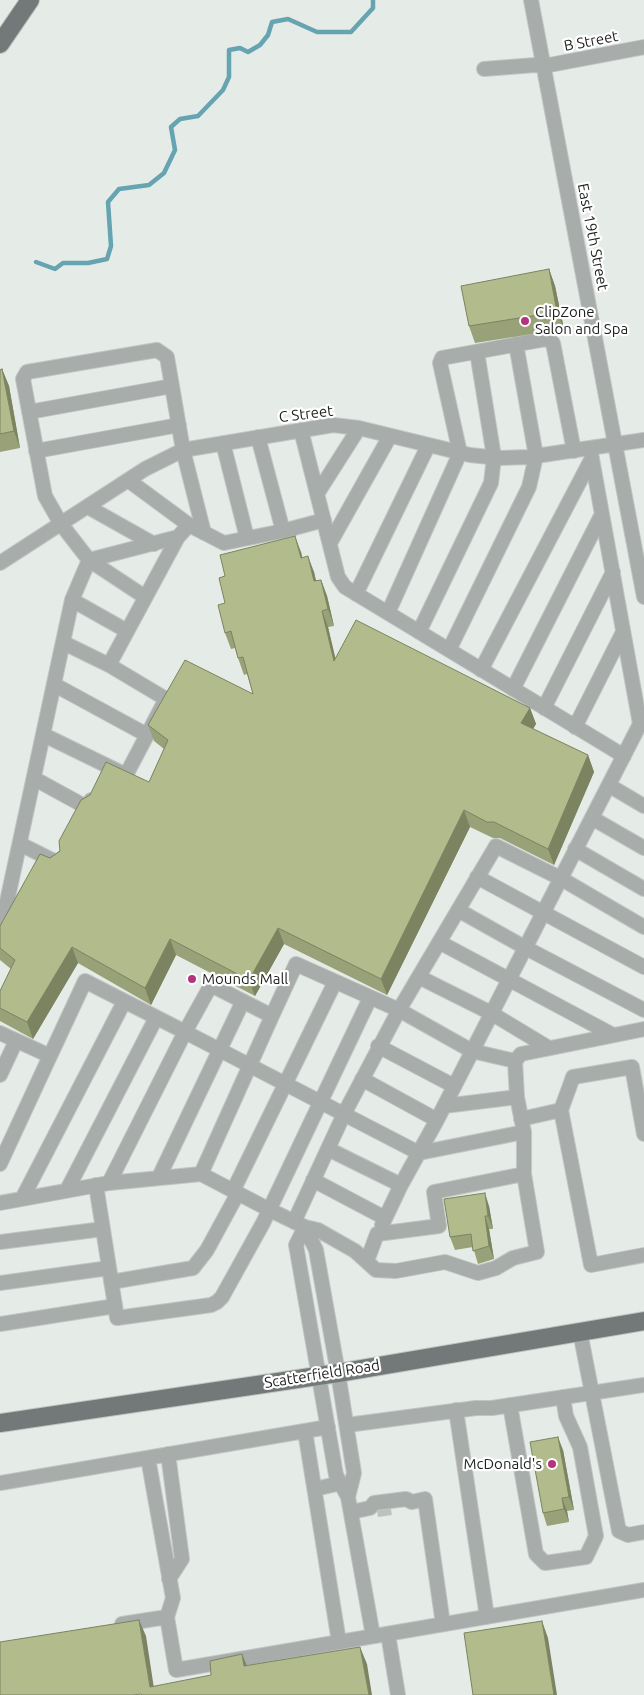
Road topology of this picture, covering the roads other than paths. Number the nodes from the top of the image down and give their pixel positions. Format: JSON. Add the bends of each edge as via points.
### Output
{"nodes":[{"id":1,"x":30,"y":0,"type":"edge"},
{"id":2,"x":531,"y":0,"type":"edge"},
{"id":3,"x":0,"y":44,"type":"edge"},
{"id":4,"x":644,"y":47,"type":"edge"},
{"id":5,"x":544,"y":66,"type":"junction"},
{"id":6,"x":484,"y":69,"type":"dead end"},
{"id":7,"x":516,"y":344,"type":"junction"},
{"id":8,"x":476,"y":352,"type":"junction"},
{"id":9,"x":172,"y":386,"type":"junction"},
{"id":10,"x":29,"y":412,"type":"junction"},
{"id":11,"x":179,"y":425,"type":"junction"},
{"id":12,"x":359,"y":428,"type":"junction"},
{"id":13,"x":301,"y":430,"type":"junction"},
{"id":14,"x":390,"y":436,"type":"junction"},
{"id":15,"x":258,"y":437,"type":"junction"},
{"id":16,"x":644,"y":440,"type":"edge"},
{"id":17,"x":223,"y":443,"type":"junction"},
{"id":18,"x":616,"y":445,"type":"junction"},
{"id":19,"x":428,"y":446,"type":"junction"},
{"id":20,"x":183,"y":450,"type":"junction"},
{"id":21,"x":36,"y":451,"type":"junction"},
{"id":22,"x":574,"y":451,"type":"junction"},
{"id":23,"x":460,"y":453,"type":"junction"},
{"id":24,"x":591,"y":453,"type":"junction"},
{"id":25,"x":536,"y":456,"type":"junction"},
{"id":26,"x":494,"y":457,"type":"junction"},
{"id":27,"x":128,"y":480,"type":"junction"},
{"id":28,"x":318,"y":494,"type":"junction"},
{"id":29,"x":88,"y":506,"type":"junction"},
{"id":30,"x":602,"y":514,"type":"junction"},
{"id":31,"x":324,"y":520,"type":"junction"},
{"id":32,"x":61,"y":524,"type":"junction"},
{"id":33,"x":189,"y":525,"type":"junction"},
{"id":34,"x":283,"y":531,"type":"junction"},
{"id":35,"x":204,"y":533,"type":"junction"},
{"id":36,"x":178,"y":537,"type":"junction"},
{"id":37,"x":246,"y":538,"type":"junction"},
{"id":38,"x":154,"y":544,"type":"junction"},
{"id":39,"x":330,"y":544,"type":"junction"},
{"id":40,"x":89,"y":560,"type":"junction"},
{"id":41,"x":0,"y":563,"type":"edge"},
{"id":42,"x":613,"y":572,"type":"junction"},
{"id":43,"x":356,"y":594,"type":"junction"},
{"id":44,"x":146,"y":597,"type":"junction"},
{"id":45,"x":644,"y":597,"type":"edge"},
{"id":46,"x":72,"y":600,"type":"junction"},
{"id":47,"x":388,"y":613,"type":"junction"},
{"id":48,"x":127,"y":632,"type":"junction"},
{"id":49,"x":419,"y":632,"type":"junction"},
{"id":50,"x":623,"y":632,"type":"junction"},
{"id":51,"x":64,"y":643,"type":"junction"},
{"id":52,"x":449,"y":650,"type":"junction"},
{"id":53,"x":109,"y":665,"type":"junction"},
{"id":54,"x":481,"y":670,"type":"junction"},
{"id":55,"x":54,"y":685,"type":"junction"},
{"id":56,"x":513,"y":689,"type":"junction"},
{"id":57,"x":544,"y":708,"type":"junction"},
{"id":58,"x":575,"y":727,"type":"junction"},
{"id":59,"x":44,"y":735,"type":"junction"},
{"id":60,"x":147,"y":735,"type":"junction"},
{"id":61,"x":624,"y":756,"type":"junction"},
{"id":62,"x":108,"y":766,"type":"junction"},
{"id":63,"x":35,"y":778,"type":"junction"},
{"id":64,"x":610,"y":786,"type":"junction"},
{"id":65,"x":644,"y":806,"type":"edge"},
{"id":66,"x":592,"y":818,"type":"junction"},
{"id":67,"x":20,"y":844,"type":"junction"},
{"id":68,"x":644,"y":848,"type":"edge"},
{"id":69,"x":575,"y":849,"type":"junction"},
{"id":70,"x":58,"y":863,"type":"edge"},
{"id":71,"x":477,"y":877,"type":"junction"},
{"id":72,"x":560,"y":878,"type":"junction"},
{"id":73,"x":644,"y":889,"type":"edge"},
{"id":74,"x":458,"y":910,"type":"junction"},
{"id":75,"x":542,"y":912,"type":"junction"},
{"id":76,"x":644,"y":927,"type":"edge"},
{"id":77,"x":0,"y":934,"type":"edge"},
{"id":78,"x":439,"y":942,"type":"junction"},
{"id":79,"x":524,"y":947,"type":"junction"},
{"id":80,"x":644,"y":967,"type":"edge"},
{"id":81,"x":419,"y":977,"type":"junction"},
{"id":82,"x":508,"y":979,"type":"junction"},
{"id":83,"x":335,"y":982,"type":"junction"},
{"id":84,"x":370,"y":998,"type":"junction"},
{"id":85,"x":242,"y":1001,"type":"junction"},
{"id":86,"x":124,"y":1002,"type":"junction"},
{"id":87,"x":399,"y":1010,"type":"junction"},
{"id":88,"x":644,"y":1010,"type":"edge"},
{"id":89,"x":491,"y":1013,"type":"junction"},
{"id":90,"x":272,"y":1016,"type":"junction"},
{"id":91,"x":156,"y":1018,"type":"junction"},
{"id":92,"x":644,"y":1029,"type":"edge"},
{"id":93,"x":185,"y":1032,"type":"junction"},
{"id":94,"x":0,"y":1033,"type":"edge"},
{"id":95,"x":612,"y":1035,"type":"junction"},
{"id":96,"x":16,"y":1042,"type":"junction"},
{"id":97,"x":378,"y":1046,"type":"junction"},
{"id":98,"x":549,"y":1048,"type":"junction"},
{"id":99,"x":218,"y":1050,"type":"junction"},
{"id":100,"x":472,"y":1051,"type":"junction"},
{"id":101,"x":50,"y":1056,"type":"junction"},
{"id":102,"x":515,"y":1061,"type":"junction"},
{"id":103,"x":248,"y":1064,"type":"junction"},
{"id":104,"x":0,"y":1076,"type":"edge"},
{"id":105,"x":362,"y":1079,"type":"junction"},
{"id":106,"x":286,"y":1084,"type":"junction"},
{"id":107,"x":454,"y":1086,"type":"junction"},
{"id":108,"x":518,"y":1097,"type":"junction"},
{"id":109,"x":321,"y":1102,"type":"junction"},
{"id":110,"x":444,"y":1106,"type":"junction"},
{"id":111,"x":561,"y":1110,"type":"junction"},
{"id":112,"x":344,"y":1114,"type":"junction"},
{"id":113,"x":437,"y":1120,"type":"junction"},
{"id":114,"x":522,"y":1126,"type":"junction"},
{"id":115,"x":644,"y":1134,"type":"edge"},
{"id":116,"x":328,"y":1149,"type":"junction"},
{"id":117,"x":419,"y":1153,"type":"junction"},
{"id":118,"x":0,"y":1164,"type":"edge"},
{"id":119,"x":201,"y":1174,"type":"junction"},
{"id":120,"x":524,"y":1174,"type":"junction"},
{"id":121,"x":159,"y":1177,"type":"junction"},
{"id":122,"x":314,"y":1180,"type":"junction"},
{"id":123,"x":102,"y":1184,"type":"junction"},
{"id":124,"x":401,"y":1185,"type":"junction"},
{"id":125,"x":67,"y":1190,"type":"junction"},
{"id":126,"x":235,"y":1192,"type":"junction"},
{"id":127,"x":22,"y":1199,"type":"junction"},
{"id":128,"x":0,"y":1203,"type":"edge"},
{"id":129,"x":268,"y":1210,"type":"junction"},
{"id":130,"x":385,"y":1218,"type":"junction"},
{"id":131,"x":300,"y":1224,"type":"junction"},
{"id":132,"x":103,"y":1229,"type":"junction"},
{"id":133,"x":377,"y":1234,"type":"junction"},
{"id":134,"x":0,"y":1242,"type":"edge"},
{"id":135,"x":644,"y":1255,"type":"edge"},
{"id":136,"x":366,"y":1261,"type":"junction"},
{"id":137,"x":109,"y":1268,"type":"junction"},
{"id":138,"x":111,"y":1282,"type":"junction"},
{"id":139,"x":0,"y":1283,"type":"edge"},
{"id":140,"x":115,"y":1306,"type":"junction"},
{"id":141,"x":644,"y":1321,"type":"edge"},
{"id":142,"x":0,"y":1324,"type":"edge"},
{"id":143,"x":580,"y":1332,"type":"junction"},
{"id":144,"x":338,"y":1373,"type":"junction"},
{"id":145,"x":318,"y":1376,"type":"junction"},
{"id":146,"x":644,"y":1385,"type":"edge"},
{"id":147,"x":591,"y":1393,"type":"junction"},
{"id":148,"x":563,"y":1397,"type":"junction"},
{"id":149,"x":510,"y":1405,"type":"junction"},
{"id":150,"x":456,"y":1410,"type":"junction"},
{"id":151,"x":0,"y":1422,"type":"edge"},
{"id":152,"x":346,"y":1425,"type":"junction"},
{"id":153,"x":328,"y":1428,"type":"junction"},
{"id":154,"x":305,"y":1431,"type":"junction"},
{"id":155,"x":168,"y":1454,"type":"junction"},
{"id":156,"x":148,"y":1458,"type":"junction"},
{"id":157,"x":0,"y":1483,"type":"edge"},
{"id":158,"x":341,"y":1484,"type":"junction"},
{"id":159,"x":314,"y":1488,"type":"junction"},
{"id":160,"x":348,"y":1497,"type":"junction"},
{"id":161,"x":412,"y":1502,"type":"junction"},
{"id":162,"x":391,"y":1508,"type":"tunnel mouth"},
{"id":163,"x":351,"y":1512,"type":"junction"},
{"id":164,"x":644,"y":1532,"type":"edge"},
{"id":165,"x":169,"y":1579,"type":"junction"},
{"id":166,"x":644,"y":1590,"type":"edge"},
{"id":167,"x":487,"y":1617,"type":"junction"},
{"id":168,"x":167,"y":1618,"type":"junction"},
{"id":169,"x":443,"y":1624,"type":"junction"},
{"id":170,"x":104,"y":1627,"type":"edge"},
{"id":171,"x":388,"y":1634,"type":"junction"},
{"id":172,"x":373,"y":1636,"type":"junction"},
{"id":173,"x":339,"y":1642,"type":"junction"},
{"id":174,"x":398,"y":1695,"type":"edge"}],
"edges":[{"from":1,"to":3,"type":"main road"},
{"from":2,"to":5,"type":"street","name":"East 19th Street"},
{"from":4,"to":5,"type":"street","name":"B Street"},
{"from":5,"to":6,"type":"street","name":"B Street"},
{"from":5,"to":18,"type":"street","name":"East 19th Street"},
{"from":7,"to":8,"type":"street"},
{"from":7,"to":22,"type":"street","via":[[546,339],[552,344]]},
{"from":7,"to":25,"type":"street"},
{"from":8,"to":23,"type":"street","via":[[442,358],[440,363]]},
{"from":8,"to":26,"type":"street"},
{"from":9,"to":10,"type":"street"},
{"from":9,"to":10,"type":"street","via":[[167,357],[157,350],[27,372],[23,379]]},
{"from":9,"to":11,"type":"street"},
{"from":10,"to":21,"type":"street"},
{"from":11,"to":20,"type":"street"},
{"from":11,"to":21,"type":"street"},
{"from":12,"to":13,"type":"street","name":"C Street","via":[[333,425]]},
{"from":12,"to":14,"type":"street","name":"C Street"},
{"from":12,"to":28,"type":"street"},
{"from":13,"to":15,"type":"street","name":"C Street"},
{"from":13,"to":28,"type":"street"},
{"from":14,"to":19,"type":"street","name":"C Street"},
{"from":14,"to":39,"type":"street"},
{"from":15,"to":17,"type":"street","name":"C Street"},
{"from":15,"to":34,"type":"street"},
{"from":16,"to":18,"type":"street","name":"C Street"},
{"from":17,"to":20,"type":"street","name":"C Street"},
{"from":17,"to":37,"type":"street"},
{"from":18,"to":24,"type":"street","name":"C Street"},
{"from":18,"to":45,"type":"street","name":"East 19th Street"},
{"from":19,"to":23,"type":"street","name":"C Street"},
{"from":19,"to":43,"type":"street"},
{"from":20,"to":27,"type":"street","name":"C Street"},
{"from":20,"to":35,"type":"street"},
{"from":21,"to":32,"type":"street","via":[[45,496]]},
{"from":22,"to":24,"type":"street","name":"C Street"},
{"from":22,"to":25,"type":"street","name":"C Street"},
{"from":23,"to":26,"type":"street","name":"C Street"},
{"from":23,"to":47,"type":"street"},
{"from":24,"to":30,"type":"street"},
{"from":24,"to":54,"type":"street"},
{"from":25,"to":26,"type":"street","name":"C Street"},
{"from":25,"to":52,"type":"street","via":[[529,487]]},
{"from":26,"to":49,"type":"street","via":[[491,483]]},
{"from":27,"to":29,"type":"street","name":"C Street"},
{"from":27,"to":33,"type":"street"},
{"from":28,"to":31,"type":"street"},
{"from":29,"to":32,"type":"street","name":"C Street"},
{"from":29,"to":38,"type":"street"},
{"from":30,"to":42,"type":"street"},
{"from":30,"to":56,"type":"street"},
{"from":31,"to":34,"type":"street"},
{"from":31,"to":39,"type":"street"},
{"from":32,"to":40,"type":"street"},
{"from":32,"to":41,"type":"street","name":"C Street"},
{"from":33,"to":35,"type":"street"},
{"from":33,"to":36,"type":"street"},
{"from":34,"to":37,"type":"street"},
{"from":35,"to":37,"type":"street","via":[[224,543]]},
{"from":36,"to":38,"type":"street"},
{"from":36,"to":44,"type":"street"},
{"from":38,"to":40,"type":"street"},
{"from":39,"to":43,"type":"street","via":[[338,577]]},
{"from":40,"to":44,"type":"street"},
{"from":40,"to":46,"type":"street"},
{"from":42,"to":50,"type":"street"},
{"from":42,"to":57,"type":"street"},
{"from":43,"to":47,"type":"street"},
{"from":44,"to":48,"type":"street"},
{"from":46,"to":48,"type":"street"},
{"from":46,"to":51,"type":"street"},
{"from":47,"to":49,"type":"street"},
{"from":48,"to":53,"type":"street"},
{"from":49,"to":52,"type":"street"},
{"from":50,"to":58,"type":"street"},
{"from":50,"to":61,"type":"street","via":[[640,724]]},
{"from":51,"to":53,"type":"street"},
{"from":51,"to":55,"type":"street"},
{"from":52,"to":54,"type":"street"},
{"from":53,"to":60,"type":"street","via":[[166,699]]},
{"from":54,"to":56,"type":"street"},
{"from":55,"to":59,"type":"street"},
{"from":55,"to":60,"type":"street"},
{"from":56,"to":57,"type":"street"},
{"from":57,"to":58,"type":"street"},
{"from":58,"to":61,"type":"street"},
{"from":59,"to":62,"type":"street"},
{"from":59,"to":63,"type":"street"},
{"from":60,"to":62,"type":"street","via":[[126,775]]},
{"from":61,"to":64,"type":"street"},
{"from":62,"to":63,"type":"street","via":[[88,808]]},
{"from":63,"to":67,"type":"street"},
{"from":64,"to":65,"type":"street"},
{"from":64,"to":66,"type":"street"},
{"from":66,"to":68,"type":"street"},
{"from":66,"to":69,"type":"street"},
{"from":67,"to":70,"type":"street"},
{"from":67,"to":77,"type":"street"},
{"from":69,"to":72,"type":"street"},
{"from":69,"to":73,"type":"street"},
{"from":71,"to":72,"type":"street","via":[[496,846]]},
{"from":71,"to":74,"type":"street"},
{"from":71,"to":75,"type":"street"},
{"from":72,"to":75,"type":"street"},
{"from":72,"to":76,"type":"street"},
{"from":74,"to":78,"type":"street"},
{"from":74,"to":79,"type":"street"},
{"from":75,"to":79,"type":"street"},
{"from":75,"to":80,"type":"street"},
{"from":78,"to":81,"type":"street"},
{"from":78,"to":82,"type":"street"},
{"from":79,"to":82,"type":"street"},
{"from":79,"to":88,"type":"street"},
{"from":81,"to":87,"type":"street"},
{"from":81,"to":89,"type":"street"},
{"from":82,"to":89,"type":"street"},
{"from":82,"to":95,"type":"street"},
{"from":83,"to":84,"type":"street"},
{"from":83,"to":90,"type":"street","via":[[296,964]]},
{"from":83,"to":106,"type":"street"},
{"from":84,"to":87,"type":"street"},
{"from":84,"to":109,"type":"street"},
{"from":85,"to":90,"type":"street"},
{"from":85,"to":93,"type":"street","via":[[211,985]]},
{"from":85,"to":99,"type":"street"},
{"from":86,"to":91,"type":"street"},
{"from":86,"to":101,"type":"street","via":[[85,981]]},
{"from":86,"to":127,"type":"street"},
{"from":87,"to":97,"type":"street"},
{"from":87,"to":100,"type":"street"},
{"from":89,"to":98,"type":"street"},
{"from":89,"to":100,"type":"street"},
{"from":90,"to":103,"type":"street"},
{"from":91,"to":93,"type":"street"},
{"from":91,"to":125,"type":"street"},
{"from":92,"to":95,"type":"street"},
{"from":93,"to":99,"type":"street"},
{"from":93,"to":123,"type":"street"},
{"from":94,"to":96,"type":"street"},
{"from":95,"to":98,"type":"street"},
{"from":96,"to":101,"type":"street"},
{"from":96,"to":104,"type":"street"},
{"from":97,"to":105,"type":"street"},
{"from":97,"to":107,"type":"street"},
{"from":98,"to":102,"type":"street","via":[[521,1054]]},
{"from":99,"to":103,"type":"street"},
{"from":99,"to":121,"type":"street"},
{"from":100,"to":102,"type":"street"},
{"from":100,"to":107,"type":"street"},
{"from":101,"to":118,"type":"street"},
{"from":102,"to":108,"type":"street"},
{"from":103,"to":106,"type":"street"},
{"from":103,"to":119,"type":"street"},
{"from":105,"to":112,"type":"street"},
{"from":105,"to":113,"type":"street"},
{"from":106,"to":109,"type":"street"},
{"from":106,"to":126,"type":"street"},
{"from":107,"to":110,"type":"street"},
{"from":108,"to":110,"type":"street"},
{"from":108,"to":114,"type":"street"},
{"from":109,"to":112,"type":"street"},
{"from":109,"to":129,"type":"street"},
{"from":110,"to":113,"type":"street"},
{"from":111,"to":114,"type":"street"},
{"from":111,"to":115,"type":"street","via":[[573,1077],[632,1067]]},
{"from":111,"to":135,"type":"street","via":[[591,1265]]},
{"from":112,"to":116,"type":"street"},
{"from":112,"to":117,"type":"street"},
{"from":113,"to":117,"type":"street"},
{"from":114,"to":117,"type":"street"},
{"from":114,"to":120,"type":"street"},
{"from":116,"to":122,"type":"street"},
{"from":116,"to":124,"type":"street"},
{"from":117,"to":124,"type":"street"},
{"from":119,"to":121,"type":"street"},
{"from":119,"to":126,"type":"street"},
{"from":120,"to":133,"type":"street","via":[[434,1192],[439,1226]]},
{"from":120,"to":136,"type":"street","via":[[537,1252],[478,1273],[445,1262],[396,1271],[376,1270]]},
{"from":121,"to":123,"type":"street"},
{"from":122,"to":130,"type":"street"},
{"from":122,"to":131,"type":"street"},
{"from":123,"to":125,"type":"street"},
{"from":123,"to":132,"type":"street"},
{"from":124,"to":130,"type":"street"},
{"from":125,"to":127,"type":"street"},
{"from":126,"to":129,"type":"street"},
{"from":126,"to":138,"type":"street","via":[[207,1250],[193,1268]]},
{"from":127,"to":128,"type":"street"},
{"from":129,"to":131,"type":"street"},
{"from":129,"to":140,"type":"street","via":[[217,1302],[117,1318]]},
{"from":130,"to":133,"type":"street"},
{"from":131,"to":136,"type":"street","via":[[318,1230]]},
{"from":131,"to":144,"type":"street","via":[[316,1250]]},
{"from":131,"to":145,"type":"street","via":[[296,1245]]},
{"from":132,"to":134,"type":"street"},
{"from":132,"to":137,"type":"street"},
{"from":133,"to":136,"type":"street"},
{"from":137,"to":138,"type":"street"},
{"from":137,"to":139,"type":"street"},
{"from":138,"to":140,"type":"street"},
{"from":140,"to":142,"type":"street"},
{"from":141,"to":143,"type":"main road","name":"Scatterfield Road"},
{"from":143,"to":144,"type":"main road","name":"Scatterfield Road"},
{"from":143,"to":147,"type":"street"},
{"from":144,"to":145,"type":"main road","name":"Scatterfield Road"},
{"from":144,"to":152,"type":"street"},
{"from":145,"to":151,"type":"main road","name":"Scatterfield Road"},
{"from":145,"to":153,"type":"street"},
{"from":146,"to":147,"type":"street"},
{"from":147,"to":148,"type":"street"},
{"from":147,"to":164,"type":"street","via":[[619,1531],[628,1536]]},
{"from":148,"to":149,"type":"street"},
{"from":148,"to":149,"type":"street","via":[[566,1416],[580,1447],[596,1536],[586,1557],[545,1563],[536,1554]]},
{"from":149,"to":150,"type":"street"},
{"from":150,"to":152,"type":"street"},
{"from":150,"to":167,"type":"street"},
{"from":152,"to":160,"type":"street","via":[[354,1473]]},
{"from":153,"to":154,"type":"street"},
{"from":153,"to":158,"type":"street","via":[[336,1475]]},
{"from":154,"to":155,"type":"street"},
{"from":154,"to":159,"type":"street"},
{"from":155,"to":156,"type":"street"},
{"from":155,"to":165,"type":"street","via":[[182,1559]]},
{"from":156,"to":157,"type":"street"},
{"from":156,"to":165,"type":"street"},
{"from":158,"to":159,"type":"street"},
{"from":158,"to":160,"type":"street"},
{"from":159,"to":173,"type":"street"},
{"from":160,"to":163,"type":"street"},
{"from":161,"to":162,"type":"street","via":[[408,1506]]},
{"from":161,"to":163,"type":"street","via":[[406,1499],[374,1503],[373,1509]]},
{"from":161,"to":169,"type":"street","via":[[425,1499]]},
{"from":163,"to":172,"type":"street"},
{"from":165,"to":168,"type":"street","via":[[173,1598]]},
{"from":166,"to":167,"type":"street"},
{"from":167,"to":169,"type":"street"},
{"from":168,"to":170,"type":"street"},
{"from":168,"to":173,"type":"street","via":[[176,1670]]},
{"from":169,"to":171,"type":"street"},
{"from":171,"to":172,"type":"street"},
{"from":171,"to":174,"type":"street"},
{"from":172,"to":173,"type":"street"}]}
